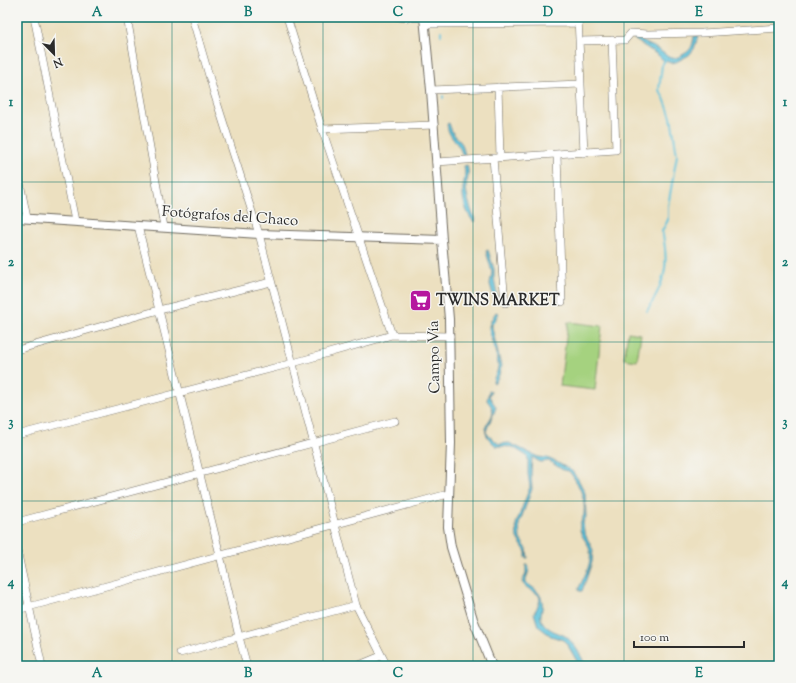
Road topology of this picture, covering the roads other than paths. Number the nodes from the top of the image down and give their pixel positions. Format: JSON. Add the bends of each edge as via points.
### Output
{"nodes":[{"id":1,"x":34,"y":17,"type":"edge"},
{"id":2,"x":126,"y":17,"type":"edge"},
{"id":3,"x":192,"y":17,"type":"edge"},
{"id":4,"x":287,"y":17,"type":"edge"},
{"id":5,"x":398,"y":17,"type":"edge"},
{"id":6,"x":424,"y":20,"type":"edge"},
{"id":7,"x":578,"y":20,"type":"edge"},
{"id":8,"x":779,"y":28,"type":"edge"},
{"id":9,"x":612,"y":40,"type":"junction"},
{"id":10,"x":579,"y":41,"type":"junction"},
{"id":11,"x":581,"y":84,"type":"junction"},
{"id":12,"x":498,"y":87,"type":"junction"},
{"id":13,"x":431,"y":90,"type":"junction"},
{"id":14,"x":434,"y":126,"type":"junction"},
{"id":15,"x":322,"y":129,"type":"junction"},
{"id":16,"x":584,"y":153,"type":"junction"},
{"id":17,"x":557,"y":155,"type":"junction"},
{"id":18,"x":497,"y":158,"type":"junction"},
{"id":19,"x":436,"y":162,"type":"junction"},
{"id":20,"x":17,"y":168,"type":"edge"},
{"id":21,"x":17,"y":218,"type":"edge"},
{"id":22,"x":27,"y":218,"type":"junction"},
{"id":23,"x":75,"y":222,"type":"junction"},
{"id":24,"x":138,"y":226,"type":"junction"},
{"id":25,"x":164,"y":227,"type":"junction"},
{"id":26,"x":259,"y":234,"type":"junction"},
{"id":27,"x":360,"y":238,"type":"junction"},
{"id":28,"x":442,"y":240,"type":"junction"},
{"id":29,"x":271,"y":282,"type":"junction"},
{"id":30,"x":562,"y":302,"type":"dead end"},
{"id":31,"x":505,"y":303,"type":"dead end"},
{"id":32,"x":159,"y":310,"type":"junction"},
{"id":33,"x":392,"y":334,"type":"junction"},
{"id":34,"x":450,"y":336,"type":"junction"},
{"id":35,"x":17,"y":350,"type":"edge"},
{"id":36,"x":293,"y":363,"type":"junction"},
{"id":37,"x":180,"y":392,"type":"junction"},
{"id":38,"x":395,"y":421,"type":"dead end"},
{"id":39,"x":17,"y":435,"type":"edge"},
{"id":40,"x":314,"y":443,"type":"junction"},
{"id":41,"x":200,"y":473,"type":"junction"},
{"id":42,"x":448,"y":494,"type":"junction"},
{"id":43,"x":17,"y":522,"type":"edge"},
{"id":44,"x":335,"y":524,"type":"junction"},
{"id":45,"x":17,"y":550,"type":"edge"},
{"id":46,"x":220,"y":555,"type":"junction"},
{"id":47,"x":356,"y":605,"type":"junction"},
{"id":48,"x":29,"y":607,"type":"junction"},
{"id":49,"x":17,"y":610,"type":"edge"},
{"id":50,"x":238,"y":637,"type":"junction"},
{"id":51,"x":180,"y":653,"type":"dead end"},
{"id":52,"x":381,"y":656,"type":"junction"},
{"id":53,"x":42,"y":666,"type":"edge"},
{"id":54,"x":247,"y":666,"type":"edge"},
{"id":55,"x":357,"y":666,"type":"edge"},
{"id":56,"x":387,"y":666,"type":"edge"},
{"id":57,"x":492,"y":666,"type":"edge"}],
"edges":[{"from":1,"to":23,"type":"street"},
{"from":2,"to":25,"type":"street"},
{"from":3,"to":26,"type":"street"},
{"from":4,"to":15,"type":"street"},
{"from":5,"to":6,"type":"street"},
{"from":6,"to":7,"type":"street"},
{"from":6,"to":13,"type":"street","name":"Campo Vía"},
{"from":7,"to":10,"type":"street"},
{"from":8,"to":9,"type":"street","via":[[702,34],[634,33],[625,40]]},
{"from":9,"to":10,"type":"street"},
{"from":9,"to":16,"type":"street","via":[[616,150]]},
{"from":10,"to":11,"type":"street"},
{"from":11,"to":12,"type":"street"},
{"from":11,"to":16,"type":"street"},
{"from":12,"to":13,"type":"street"},
{"from":12,"to":18,"type":"street"},
{"from":13,"to":14,"type":"street","name":"Campo Vía"},
{"from":14,"to":15,"type":"street"},
{"from":14,"to":19,"type":"street","name":"Campo Vía"},
{"from":15,"to":27,"type":"street"},
{"from":16,"to":17,"type":"street"},
{"from":17,"to":18,"type":"street"},
{"from":17,"to":30,"type":"street"},
{"from":18,"to":19,"type":"street"},
{"from":18,"to":31,"type":"street"},
{"from":19,"to":28,"type":"street","name":"Campo Vía"},
{"from":20,"to":22,"type":"street"},
{"from":21,"to":22,"type":"street","name":"Fotógrafos del Chaco"},
{"from":22,"to":23,"type":"street","name":"Fotógrafos del Chaco"},
{"from":23,"to":24,"type":"street","name":"Fotógrafos del Chaco"},
{"from":24,"to":25,"type":"street","name":"Fotógrafos del Chaco"},
{"from":24,"to":32,"type":"street"},
{"from":25,"to":26,"type":"street","name":"Fotógrafos del Chaco"},
{"from":26,"to":27,"type":"street","name":"Fotógrafos del Chaco"},
{"from":26,"to":29,"type":"street"},
{"from":27,"to":28,"type":"street","name":"Fotógrafos del Chaco"},
{"from":27,"to":33,"type":"street"},
{"from":28,"to":34,"type":"street","name":"Campo Vía"},
{"from":29,"to":32,"type":"street"},
{"from":29,"to":36,"type":"street"},
{"from":32,"to":35,"type":"street"},
{"from":32,"to":37,"type":"street"},
{"from":33,"to":34,"type":"street"},
{"from":33,"to":36,"type":"street"},
{"from":34,"to":42,"type":"street","name":"Campo Vía","via":[[451,443]]},
{"from":36,"to":37,"type":"street"},
{"from":36,"to":40,"type":"street"},
{"from":37,"to":39,"type":"street"},
{"from":37,"to":41,"type":"street"},
{"from":38,"to":40,"type":"street"},
{"from":40,"to":41,"type":"street"},
{"from":40,"to":44,"type":"street"},
{"from":41,"to":43,"type":"street"},
{"from":41,"to":46,"type":"street"},
{"from":42,"to":44,"type":"street"},
{"from":42,"to":57,"type":"street","name":"Campo Vía","via":[[451,548],[473,619]]},
{"from":44,"to":46,"type":"street"},
{"from":44,"to":47,"type":"street"},
{"from":45,"to":48,"type":"street"},
{"from":46,"to":48,"type":"street"},
{"from":46,"to":50,"type":"street"},
{"from":47,"to":50,"type":"street"},
{"from":47,"to":52,"type":"street"},
{"from":48,"to":49,"type":"street"},
{"from":48,"to":53,"type":"street"},
{"from":50,"to":51,"type":"street"},
{"from":50,"to":54,"type":"street"},
{"from":52,"to":55,"type":"street"},
{"from":52,"to":56,"type":"street"}]}
